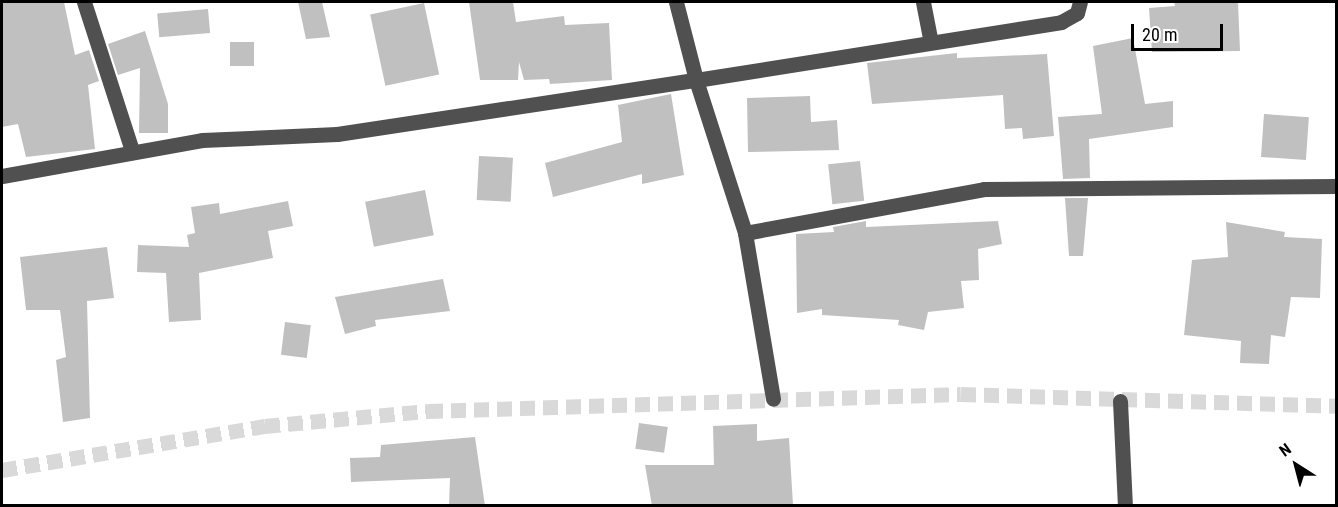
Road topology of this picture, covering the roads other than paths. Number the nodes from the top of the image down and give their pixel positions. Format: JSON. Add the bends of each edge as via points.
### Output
{"nodes":[{"id":1,"x":84,"y":2,"type":"edge"},
{"id":2,"x":676,"y":2,"type":"edge"},
{"id":3,"x":923,"y":2,"type":"edge"},
{"id":4,"x":1080,"y":2,"type":"edge"},
{"id":5,"x":930,"y":39,"type":"junction"},
{"id":6,"x":696,"y":80,"type":"junction"},
{"id":7,"x":132,"y":151,"type":"junction"},
{"id":8,"x":2,"y":176,"type":"edge"},
{"id":9,"x":1336,"y":186,"type":"edge"},
{"id":10,"x":745,"y":233,"type":"junction"},
{"id":11,"x":773,"y":399,"type":"dead end"},
{"id":12,"x":1120,"y":401,"type":"dead end"},
{"id":13,"x":1125,"y":506,"type":"edge"}],
"edges":[{"from":1,"to":7,"type":"street"},
{"from":2,"to":6,"type":"street"},
{"from":3,"to":5,"type":"street"},
{"from":4,"to":5,"type":"street","via":[[1077,13],[1061,22]]},
{"from":5,"to":6,"type":"street"},
{"from":6,"to":7,"type":"street","via":[[337,134],[202,140]]},
{"from":6,"to":10,"type":"street"},
{"from":7,"to":8,"type":"street"},
{"from":9,"to":10,"type":"street","via":[[984,189]]},
{"from":10,"to":11,"type":"street"},
{"from":12,"to":13,"type":"street"}]}
